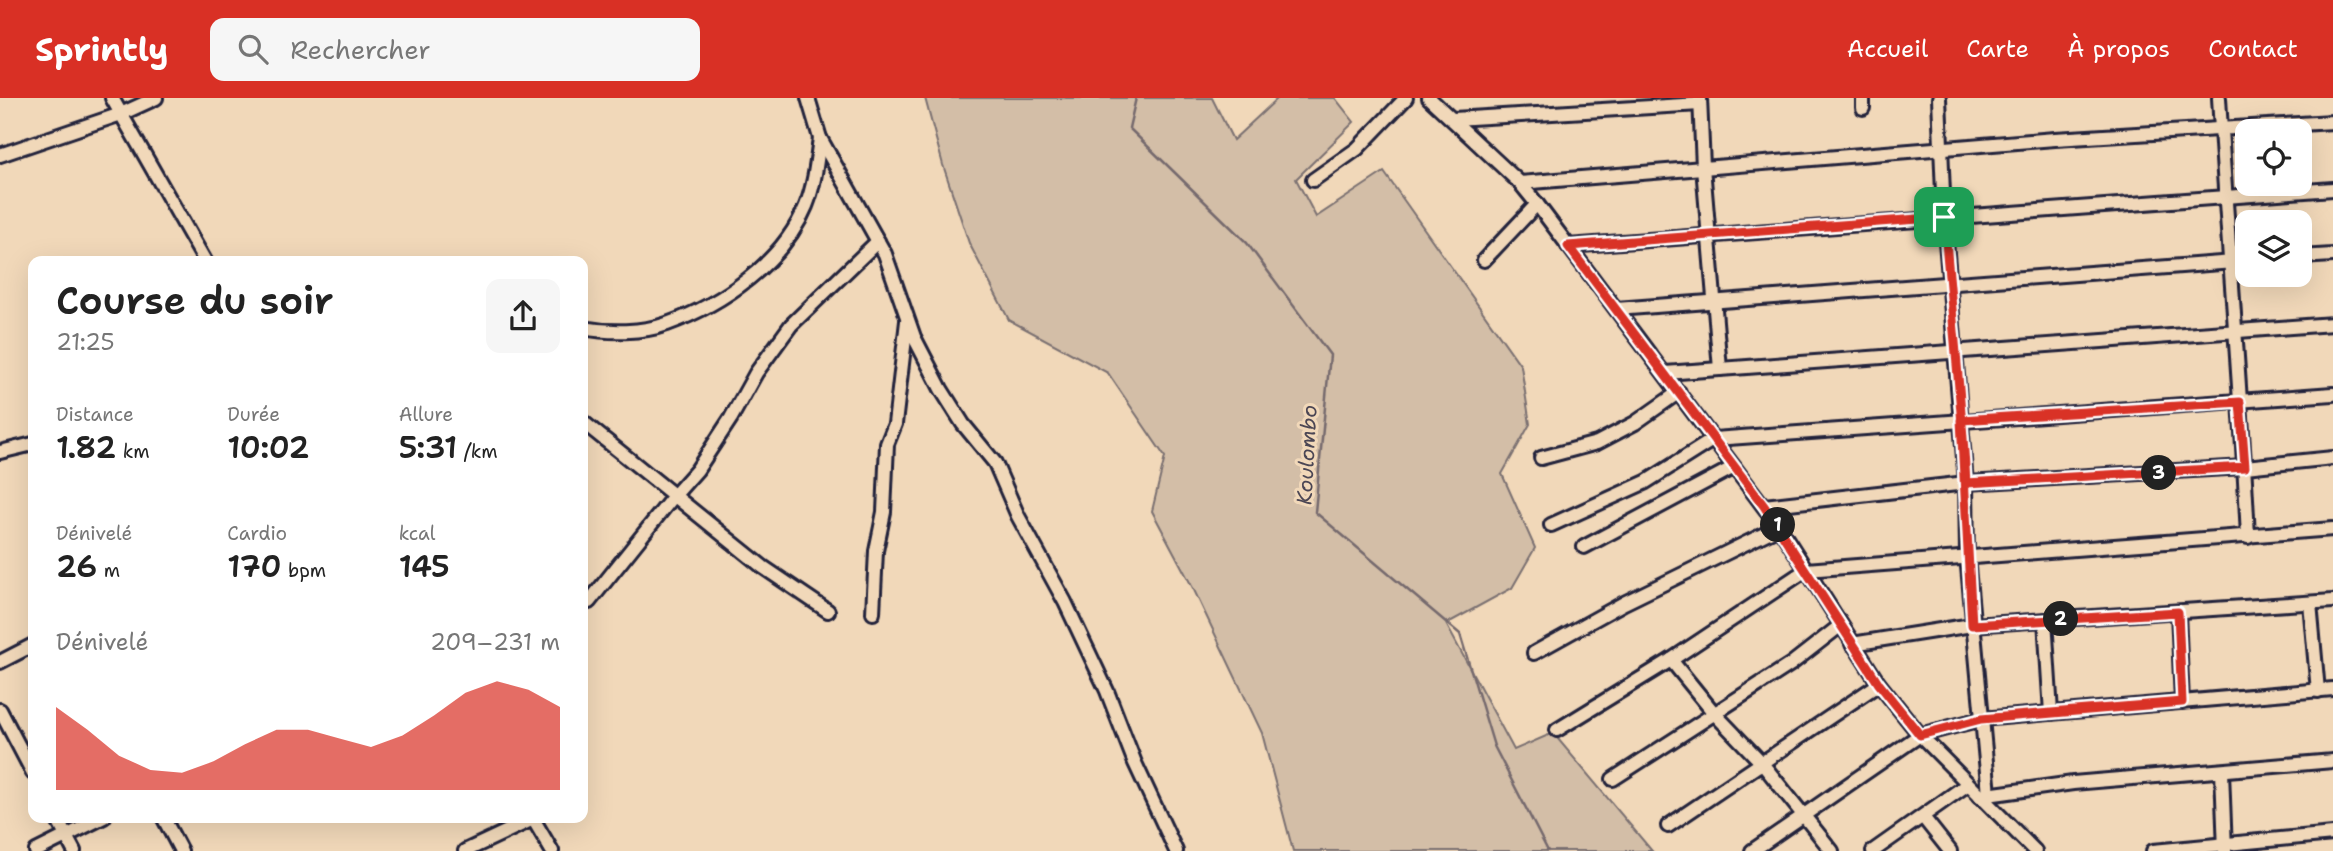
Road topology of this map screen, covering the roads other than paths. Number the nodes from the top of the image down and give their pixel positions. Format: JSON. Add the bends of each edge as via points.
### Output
{"nodes":[{"id":1,"x":112,"y":98,"type":"edge"},
{"id":2,"x":156,"y":98,"type":"edge"},
{"id":3,"x":808,"y":98,"type":"edge"},
{"id":4,"x":1406,"y":98,"type":"edge"},
{"id":5,"x":1429,"y":98,"type":"edge"},
{"id":6,"x":1939,"y":98,"type":"edge"},
{"id":7,"x":2219,"y":98,"type":"edge"},
{"id":8,"x":1700,"y":101,"type":"edge"},
{"id":9,"x":121,"y":114,"type":"junction"},
{"id":10,"x":1454,"y":119,"type":"junction"},
{"id":11,"x":2333,"y":122,"type":"edge"},
{"id":12,"x":2221,"y":129,"type":"junction"},
{"id":13,"x":820,"y":138,"type":"junction"},
{"id":14,"x":1941,"y":148,"type":"junction"},
{"id":15,"x":0,"y":155,"type":"edge"},
{"id":16,"x":1703,"y":167,"type":"junction"},
{"id":17,"x":1313,"y":180,"type":"dead end"},
{"id":18,"x":1520,"y":183,"type":"junction"},
{"id":19,"x":2333,"y":189,"type":"edge"},
{"id":20,"x":2226,"y":196,"type":"junction"},
{"id":21,"x":1537,"y":204,"type":"junction"},
{"id":22,"x":1944,"y":217,"type":"junction"},
{"id":23,"x":1709,"y":234,"type":"junction"},
{"id":24,"x":878,"y":241,"type":"junction"},
{"id":25,"x":1568,"y":246,"type":"junction"},
{"id":26,"x":2333,"y":255,"type":"edge"},
{"id":27,"x":202,"y":256,"type":"edge"},
{"id":28,"x":2312,"y":256,"type":"edge"},
{"id":29,"x":1484,"y":260,"type":"dead end"},
{"id":30,"x":2232,"y":262,"type":"junction"},
{"id":31,"x":2235,"y":262,"type":"edge"},
{"id":32,"x":1950,"y":283,"type":"junction"},
{"id":33,"x":1716,"y":301,"type":"junction"},
{"id":34,"x":1616,"y":309,"type":"junction"},
{"id":35,"x":908,"y":317,"type":"junction"},
{"id":36,"x":2333,"y":324,"type":"edge"},
{"id":37,"x":588,"y":328,"type":"edge"},
{"id":38,"x":2234,"y":331,"type":"junction"},
{"id":39,"x":1955,"y":350,"type":"junction"},
{"id":40,"x":1720,"y":369,"type":"junction"},
{"id":41,"x":1665,"y":373,"type":"junction"},
{"id":42,"x":1679,"y":392,"type":"junction"},
{"id":43,"x":2333,"y":394,"type":"edge"},
{"id":44,"x":2240,"y":402,"type":"junction"},
{"id":45,"x":1961,"y":420,"type":"junction"},
{"id":46,"x":588,"y":426,"type":"edge"},
{"id":47,"x":1714,"y":439,"type":"junction"},
{"id":48,"x":28,"y":445,"type":"edge"},
{"id":49,"x":0,"y":452,"type":"edge"},
{"id":50,"x":1541,"y":458,"type":"dead end"},
{"id":51,"x":2333,"y":458,"type":"edge"},
{"id":52,"x":1734,"y":467,"type":"junction"},
{"id":53,"x":2245,"y":467,"type":"junction"},
{"id":54,"x":1966,"y":483,"type":"junction"},
{"id":55,"x":673,"y":497,"type":"junction"},
{"id":56,"x":1764,"y":506,"type":"junction"},
{"id":57,"x":1551,"y":525,"type":"dead end"},
{"id":58,"x":1779,"y":527,"type":"junction"},
{"id":59,"x":2333,"y":529,"type":"edge"},
{"id":60,"x":2248,"y":537,"type":"junction"},
{"id":61,"x":1584,"y":547,"type":"dead end"},
{"id":62,"x":1967,"y":556,"type":"junction"},
{"id":63,"x":1806,"y":570,"type":"junction"},
{"id":64,"x":2333,"y":601,"type":"edge"},
{"id":65,"x":589,"y":602,"type":"dead end"},
{"id":66,"x":2310,"y":603,"type":"junction"},
{"id":67,"x":828,"y":611,"type":"dead end"},
{"id":68,"x":2178,"y":612,"type":"junction"},
{"id":69,"x":873,"y":613,"type":"dead end"},
{"id":70,"x":2045,"y":620,"type":"junction"},
{"id":71,"x":1840,"y":625,"type":"junction"},
{"id":72,"x":1972,"y":625,"type":"junction"},
{"id":73,"x":1852,"y":644,"type":"junction"},
{"id":74,"x":28,"y":648,"type":"edge"},
{"id":75,"x":1534,"y":653,"type":"dead end"},
{"id":76,"x":1671,"y":660,"type":"junction"},
{"id":77,"x":0,"y":662,"type":"edge"},
{"id":78,"x":1879,"y":684,"type":"junction"},
{"id":79,"x":2333,"y":689,"type":"edge"},
{"id":80,"x":2318,"y":691,"type":"junction"},
{"id":81,"x":2182,"y":702,"type":"junction"},
{"id":82,"x":0,"y":710,"type":"edge"},
{"id":83,"x":1714,"y":713,"type":"junction"},
{"id":84,"x":2051,"y":713,"type":"junction"},
{"id":85,"x":1981,"y":719,"type":"junction"},
{"id":86,"x":1556,"y":730,"type":"dead end"},
{"id":87,"x":1920,"y":735,"type":"junction"},
{"id":88,"x":2333,"y":761,"type":"edge"},
{"id":89,"x":1761,"y":762,"type":"junction"},
{"id":90,"x":28,"y":763,"type":"edge"},
{"id":91,"x":2222,"y":771,"type":"junction"},
{"id":92,"x":1613,"y":779,"type":"dead end"},
{"id":93,"x":1968,"y":784,"type":"junction"},
{"id":94,"x":1984,"y":795,"type":"junction"},
{"id":95,"x":1805,"y":816,"type":"junction"},
{"id":96,"x":1923,"y":817,"type":"junction"},
{"id":97,"x":59,"y":823,"type":"edge"},
{"id":98,"x":92,"y":823,"type":"edge"},
{"id":99,"x":166,"y":823,"type":"edge"},
{"id":100,"x":522,"y":823,"type":"edge"},
{"id":101,"x":535,"y":823,"type":"edge"},
{"id":102,"x":1668,"y":826,"type":"dead end"},
{"id":103,"x":2333,"y":834,"type":"edge"},
{"id":104,"x":66,"y":836,"type":"junction"},
{"id":105,"x":2225,"y":848,"type":"edge"},
{"id":106,"x":36,"y":851,"type":"edge"},
{"id":107,"x":74,"y":851,"type":"edge"},
{"id":108,"x":181,"y":851,"type":"edge"},
{"id":109,"x":466,"y":851,"type":"edge"},
{"id":110,"x":552,"y":851,"type":"edge"},
{"id":111,"x":1176,"y":851,"type":"edge"},
{"id":112,"x":1752,"y":851,"type":"edge"},
{"id":113,"x":1832,"y":851,"type":"edge"},
{"id":114,"x":1873,"y":851,"type":"edge"},
{"id":115,"x":1950,"y":851,"type":"edge"},
{"id":116,"x":2035,"y":851,"type":"edge"},
{"id":117,"x":2153,"y":851,"type":"edge"}],
"edges":[{"from":1,"to":9,"type":"street"},
{"from":2,"to":9,"type":"street"},
{"from":3,"to":13,"type":"street"},
{"from":4,"to":17,"type":"street","via":[[1357,149]]},
{"from":5,"to":10,"type":"street"},
{"from":6,"to":14,"type":"street"},
{"from":7,"to":12,"type":"street"},
{"from":8,"to":10,"type":"street"},
{"from":8,"to":16,"type":"street"},
{"from":9,"to":15,"type":"street"},
{"from":9,"to":27,"type":"street"},
{"from":10,"to":18,"type":"street"},
{"from":11,"to":12,"type":"street"},
{"from":12,"to":14,"type":"street"},
{"from":12,"to":20,"type":"street"},
{"from":13,"to":24,"type":"street"},
{"from":13,"to":37,"type":"street","via":[[806,206],[759,271],[701,309],[666,325],[629,331]]},
{"from":14,"to":16,"type":"street"},
{"from":14,"to":22,"type":"street"},
{"from":16,"to":18,"type":"street"},
{"from":16,"to":23,"type":"street"},
{"from":18,"to":21,"type":"street"},
{"from":19,"to":20,"type":"street"},
{"from":20,"to":22,"type":"street"},
{"from":20,"to":30,"type":"street"},
{"from":21,"to":25,"type":"street"},
{"from":21,"to":29,"type":"street"},
{"from":22,"to":23,"type":"street"},
{"from":22,"to":32,"type":"street"},
{"from":23,"to":25,"type":"street"},
{"from":23,"to":33,"type":"street"},
{"from":24,"to":35,"type":"street"},
{"from":24,"to":55,"type":"street","via":[[791,326],[756,373],[697,470]]},
{"from":25,"to":34,"type":"street"},
{"from":26,"to":28,"type":"street"},
{"from":30,"to":31,"type":"street"},
{"from":30,"to":32,"type":"street"},
{"from":30,"to":38,"type":"street"},
{"from":32,"to":33,"type":"street"},
{"from":32,"to":39,"type":"street"},
{"from":33,"to":34,"type":"street"},
{"from":33,"to":40,"type":"street"},
{"from":34,"to":41,"type":"street"},
{"from":35,"to":69,"type":"street","via":[[895,424],[887,444]]},
{"from":35,"to":111,"type":"street","via":[[941,389],[995,463],[1065,602]]},
{"from":36,"to":38,"type":"street"},
{"from":38,"to":39,"type":"street"},
{"from":38,"to":44,"type":"street"},
{"from":39,"to":40,"type":"street"},
{"from":39,"to":45,"type":"street"},
{"from":40,"to":41,"type":"street"},
{"from":41,"to":42,"type":"street"},
{"from":42,"to":47,"type":"street"},
{"from":42,"to":50,"type":"street","via":[[1597,443]]},
{"from":43,"to":44,"type":"street"},
{"from":44,"to":45,"type":"street"},
{"from":44,"to":53,"type":"street"},
{"from":45,"to":47,"type":"street"},
{"from":45,"to":54,"type":"street"},
{"from":46,"to":55,"type":"street"},
{"from":47,"to":52,"type":"street"},
{"from":47,"to":57,"type":"street","via":[[1646,482]]},
{"from":48,"to":49,"type":"street"},
{"from":51,"to":53,"type":"street"},
{"from":52,"to":56,"type":"street"},
{"from":52,"to":61,"type":"street"},
{"from":53,"to":54,"type":"street"},
{"from":53,"to":60,"type":"street"},
{"from":54,"to":56,"type":"street"},
{"from":54,"to":62,"type":"street"},
{"from":55,"to":65,"type":"street"},
{"from":55,"to":67,"type":"street"},
{"from":56,"to":58,"type":"street"},
{"from":58,"to":63,"type":"street"},
{"from":58,"to":75,"type":"street","via":[[1623,603]]},
{"from":59,"to":60,"type":"street"},
{"from":60,"to":62,"type":"street"},
{"from":62,"to":63,"type":"street"},
{"from":62,"to":72,"type":"street"},
{"from":63,"to":71,"type":"street"},
{"from":63,"to":76,"type":"street"},
{"from":64,"to":66,"type":"street"},
{"from":66,"to":68,"type":"street"},
{"from":66,"to":80,"type":"street"},
{"from":68,"to":70,"type":"street"},
{"from":68,"to":81,"type":"street"},
{"from":70,"to":72,"type":"street"},
{"from":70,"to":84,"type":"street"},
{"from":71,"to":73,"type":"street"},
{"from":71,"to":83,"type":"street","via":[[1791,664]]},
{"from":72,"to":73,"type":"street"},
{"from":72,"to":85,"type":"street"},
{"from":73,"to":78,"type":"street"},
{"from":74,"to":77,"type":"street"},
{"from":76,"to":83,"type":"street"},
{"from":76,"to":86,"type":"street"},
{"from":78,"to":87,"type":"street"},
{"from":78,"to":89,"type":"street"},
{"from":79,"to":80,"type":"street"},
{"from":80,"to":81,"type":"street"},
{"from":81,"to":84,"type":"street"},
{"from":82,"to":90,"type":"street"},
{"from":83,"to":89,"type":"street"},
{"from":83,"to":92,"type":"street"},
{"from":84,"to":85,"type":"street"},
{"from":85,"to":87,"type":"street"},
{"from":85,"to":94,"type":"street"},
{"from":87,"to":93,"type":"street"},
{"from":87,"to":95,"type":"street"},
{"from":88,"to":91,"type":"street"},
{"from":89,"to":95,"type":"street"},
{"from":89,"to":102,"type":"street"},
{"from":91,"to":94,"type":"street"},
{"from":91,"to":105,"type":"street"},
{"from":93,"to":94,"type":"street"},
{"from":93,"to":96,"type":"street"},
{"from":94,"to":116,"type":"street"},
{"from":95,"to":112,"type":"street"},
{"from":95,"to":113,"type":"street"},
{"from":96,"to":114,"type":"street"},
{"from":96,"to":115,"type":"street"},
{"from":97,"to":104,"type":"street"},
{"from":98,"to":104,"type":"street"},
{"from":99,"to":108,"type":"street"},
{"from":100,"to":109,"type":"street"},
{"from":101,"to":110,"type":"street"},
{"from":103,"to":105,"type":"street"},
{"from":104,"to":106,"type":"street"},
{"from":104,"to":107,"type":"street"},
{"from":105,"to":117,"type":"street"}]}
